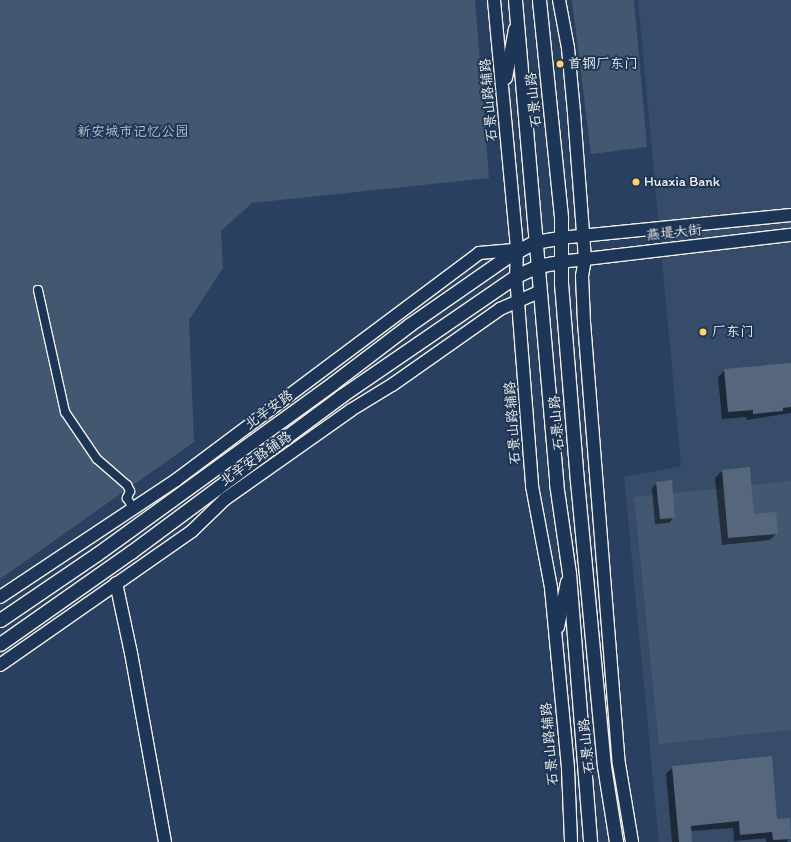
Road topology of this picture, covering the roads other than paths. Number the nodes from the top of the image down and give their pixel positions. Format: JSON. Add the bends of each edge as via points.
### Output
{"nodes":[{"id":1,"x":494,"y":0,"type":"edge"},
{"id":2,"x":515,"y":0,"type":"edge"},
{"id":3,"x":539,"y":0,"type":"edge"},
{"id":4,"x":560,"y":0,"type":"edge"},
{"id":5,"x":517,"y":20,"type":"junction"},
{"id":6,"x":503,"y":90,"type":"junction"},
{"id":7,"x":791,"y":215,"type":"edge"},
{"id":8,"x":791,"y":236,"type":"edge"},
{"id":9,"x":583,"y":237,"type":"junction"},
{"id":10,"x":560,"y":238,"type":"junction"},
{"id":11,"x":534,"y":242,"type":"junction"},
{"id":12,"x":517,"y":250,"type":"junction"},
{"id":13,"x":585,"y":259,"type":"junction"},
{"id":14,"x":560,"y":262,"type":"junction"},
{"id":15,"x":537,"y":266,"type":"junction"},
{"id":16,"x":516,"y":276,"type":"junction"},
{"id":17,"x":38,"y":290,"type":"dead end"},
{"id":18,"x":539,"y":292,"type":"junction"},
{"id":19,"x":518,"y":300,"type":"junction"},
{"id":20,"x":324,"y":430,"type":"junction"},
{"id":21,"x":274,"y":445,"type":"junction"},
{"id":22,"x":207,"y":474,"type":"junction"},
{"id":23,"x":176,"y":480,"type":"junction"},
{"id":24,"x":133,"y":508,"type":"junction"},
{"id":25,"x":569,"y":573,"type":"junction"},
{"id":26,"x":116,"y":583,"type":"junction"},
{"id":27,"x":0,"y":597,"type":"edge"},
{"id":28,"x":0,"y":620,"type":"edge"},
{"id":29,"x":556,"y":636,"type":"junction"},
{"id":30,"x":0,"y":644,"type":"edge"},
{"id":31,"x":0,"y":665,"type":"edge"},
{"id":32,"x":589,"y":839,"type":"edge"},
{"id":33,"x":165,"y":842,"type":"edge"},
{"id":34,"x":571,"y":842,"type":"edge"},
{"id":35,"x":616,"y":842,"type":"edge"},
{"id":36,"x":632,"y":842,"type":"edge"}],
"edges":[{"from":1,"to":6,"type":"street","name":"石景山路辅路"},
{"from":2,"to":5,"type":"main road","name":"石景山路"},
{"from":3,"to":10,"type":"main road","name":"石景山路","via":[[556,160]]},
{"from":4,"to":9,"type":"street","via":[[568,48]]},
{"from":5,"to":6,"type":"street"},
{"from":5,"to":11,"type":"main road","name":"石景山路"},
{"from":6,"to":12,"type":"street","name":"石景山路辅路"},
{"from":7,"to":9,"type":"street","name":"燕堤大街"},
{"from":8,"to":13,"type":"street","name":"燕堤大街"},
{"from":9,"to":10,"type":"street","name":"燕堤大街"},
{"from":9,"to":13,"type":"street"},
{"from":10,"to":11,"type":"main road","name":"北辛安路"},
{"from":10,"to":14,"type":"main road","name":"石景山路"},
{"from":11,"to":12,"type":"main road","name":"北辛安路"},
{"from":11,"to":15,"type":"main road","name":"石景山路"},
{"from":12,"to":16,"type":"street","name":"石景山路辅路"},
{"from":12,"to":22,"type":"main road","name":"北辛安路","via":[[408,325]]},
{"from":12,"to":23,"type":"street","via":[[479,253]]},
{"from":13,"to":14,"type":"street","name":"燕堤大街"},
{"from":13,"to":36,"type":"street","via":[[582,276],[584,322],[615,717],[620,777]]},
{"from":14,"to":15,"type":"main road"},
{"from":14,"to":35,"type":"main road","name":"石景山路","via":[[604,766]]},
{"from":15,"to":16,"type":"main road"},
{"from":15,"to":18,"type":"main road","name":"石景山路"},
{"from":16,"to":19,"type":"street","name":"石景山路辅路"},
{"from":16,"to":21,"type":"main road"},
{"from":17,"to":24,"type":"street","via":[[65,412],[97,459],[127,485],[130,491],[127,498]]},
{"from":18,"to":19,"type":"street","name":"北辛安路辅路"},
{"from":18,"to":25,"type":"main road","name":"石景山路","via":[[556,483]]},
{"from":19,"to":20,"type":"street","name":"北辛安路辅路","via":[[500,309]]},
{"from":19,"to":29,"type":"street","name":"石景山路辅路","via":[[532,486],[552,588]]},
{"from":20,"to":21,"type":"street"},
{"from":20,"to":26,"type":"street","name":"北辛安路辅路","via":[[225,499],[192,531]]},
{"from":21,"to":30,"type":"main road","via":[[131,552]]},
{"from":22,"to":23,"type":"street"},
{"from":22,"to":28,"type":"main road","name":"北辛安路"},
{"from":23,"to":24,"type":"street"},
{"from":24,"to":27,"type":"street"},
{"from":25,"to":29,"type":"street"},
{"from":25,"to":32,"type":"main road","name":"石景山路"},
{"from":26,"to":31,"type":"street","name":"北辛安路辅路"},
{"from":26,"to":33,"type":"street"},
{"from":29,"to":34,"type":"street","name":"石景山路辅路","via":[[568,769]]}]}
